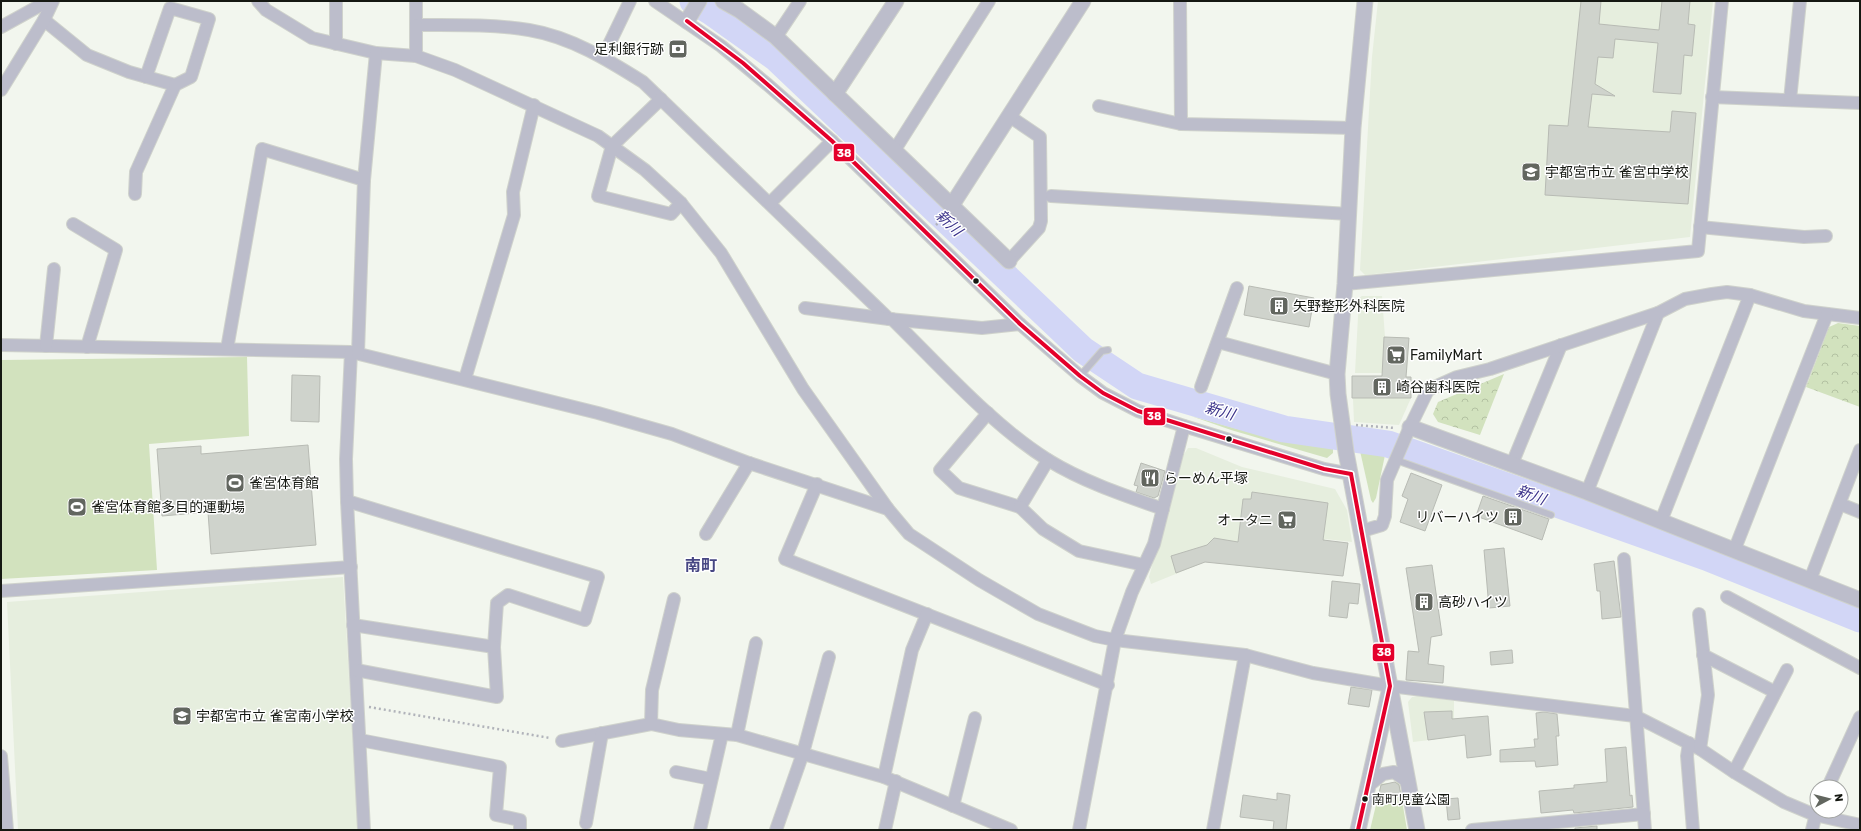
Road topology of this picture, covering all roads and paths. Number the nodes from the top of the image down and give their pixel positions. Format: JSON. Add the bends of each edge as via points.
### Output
{"nodes":[{"id":1,"x":48,"y":1,"type":"edge"},
{"id":2,"x":53,"y":1,"type":"edge"},
{"id":3,"x":258,"y":1,"type":"edge"},
{"id":4,"x":336,"y":1,"type":"edge"},
{"id":5,"x":416,"y":1,"type":"edge"},
{"id":6,"x":630,"y":1,"type":"edge"},
{"id":7,"x":656,"y":1,"type":"edge"},
{"id":8,"x":723,"y":1,"type":"edge"},
{"id":9,"x":800,"y":1,"type":"edge"},
{"id":10,"x":896,"y":1,"type":"edge"},
{"id":11,"x":989,"y":1,"type":"edge"},
{"id":12,"x":1083,"y":1,"type":"edge"},
{"id":13,"x":1180,"y":1,"type":"edge"},
{"id":14,"x":1365,"y":1,"type":"edge"},
{"id":15,"x":1722,"y":1,"type":"edge"},
{"id":16,"x":1800,"y":1,"type":"edge"},
{"id":17,"x":693,"y":11,"type":"edge"},
{"id":18,"x":44,"y":20,"type":"junction"},
{"id":19,"x":416,"y":25,"type":"junction"},
{"id":20,"x":1,"y":27,"type":"edge"},
{"id":21,"x":776,"y":37,"type":"junction"},
{"id":22,"x":336,"y":44,"type":"junction"},
{"id":23,"x":376,"y":53,"type":"junction"},
{"id":24,"x":416,"y":56,"type":"junction"},
{"id":25,"x":604,"y":57,"type":"junction"},
{"id":26,"x":146,"y":77,"type":"junction"},
{"id":27,"x":175,"y":85,"type":"junction"},
{"id":28,"x":1,"y":90,"type":"edge"},
{"id":29,"x":835,"y":94,"type":"junction"},
{"id":30,"x":1712,"y":97,"type":"junction"},
{"id":31,"x":661,"y":99,"type":"junction"},
{"id":32,"x":1790,"y":100,"type":"junction"},
{"id":33,"x":1860,"y":103,"type":"edge"},
{"id":34,"x":534,"y":105,"type":"junction"},
{"id":35,"x":1099,"y":106,"type":"dead end"},
{"id":36,"x":1009,"y":116,"type":"junction"},
{"id":37,"x":1181,"y":124,"type":"junction"},
{"id":38,"x":1353,"y":128,"type":"junction"},
{"id":39,"x":832,"y":142,"type":"junction"},
{"id":40,"x":612,"y":146,"type":"junction"},
{"id":41,"x":894,"y":151,"type":"junction"},
{"id":42,"x":364,"y":180,"type":"junction"},
{"id":43,"x":135,"y":194,"type":"dead end"},
{"id":44,"x":1051,"y":196,"type":"dead end"},
{"id":45,"x":681,"y":203,"type":"junction"},
{"id":46,"x":770,"y":203,"type":"junction"},
{"id":47,"x":952,"y":205,"type":"junction"},
{"id":48,"x":1349,"y":214,"type":"junction"},
{"id":49,"x":73,"y":224,"type":"dead end"},
{"id":50,"x":1700,"y":227,"type":"junction"},
{"id":51,"x":1826,"y":236,"type":"dead end"},
{"id":52,"x":1009,"y":261,"type":"joint"},
{"id":53,"x":54,"y":269,"type":"dead end"},
{"id":54,"x":1345,"y":284,"type":"junction"},
{"id":55,"x":1237,"y":288,"type":"dead end"},
{"id":56,"x":1750,"y":295,"type":"junction"},
{"id":57,"x":805,"y":308,"type":"dead end"},
{"id":58,"x":1658,"y":313,"type":"junction"},
{"id":59,"x":1827,"y":314,"type":"junction"},
{"id":60,"x":1860,"y":318,"type":"edge"},
{"id":61,"x":891,"y":319,"type":"junction"},
{"id":62,"x":1020,"y":324,"type":"junction"},
{"id":63,"x":1218,"y":342,"type":"junction"},
{"id":64,"x":1,"y":345,"type":"edge"},
{"id":65,"x":1561,"y":345,"type":"junction"},
{"id":66,"x":46,"y":346,"type":"junction"},
{"id":67,"x":87,"y":347,"type":"junction"},
{"id":68,"x":227,"y":349,"type":"junction"},
{"id":69,"x":1105,"y":351,"type":"dead end"},
{"id":70,"x":354,"y":352,"type":"junction"},
{"id":71,"x":1337,"y":374,"type":"junction"},
{"id":72,"x":1080,"y":376,"type":"junction"},
{"id":73,"x":465,"y":379,"type":"junction"},
{"id":74,"x":1201,"y":388,"type":"dead end"},
{"id":75,"x":988,"y":413,"type":"junction"},
{"id":76,"x":1342,"y":424,"type":"junction"},
{"id":77,"x":1184,"y":426,"type":"junction"},
{"id":78,"x":1409,"y":428,"type":"junction"},
{"id":79,"x":1860,"y":450,"type":"edge"},
{"id":80,"x":1397,"y":457,"type":"junction"},
{"id":81,"x":1048,"y":460,"type":"junction"},
{"id":82,"x":749,"y":463,"type":"junction"},
{"id":83,"x":1512,"y":464,"type":"junction"},
{"id":84,"x":1351,"y":474,"type":"junction"},
{"id":85,"x":817,"y":484,"type":"junction"},
{"id":86,"x":1587,"y":492,"type":"junction"},
{"id":87,"x":347,"y":501,"type":"junction"},
{"id":88,"x":1840,"y":504,"type":"junction"},
{"id":89,"x":1020,"y":507,"type":"junction"},
{"id":90,"x":888,"y":509,"type":"junction"},
{"id":91,"x":1163,"y":509,"type":"junction"},
{"id":92,"x":1860,"y":512,"type":"edge"},
{"id":93,"x":1551,"y":515,"type":"dead end"},
{"id":94,"x":1661,"y":521,"type":"junction"},
{"id":95,"x":1362,"y":531,"type":"junction"},
{"id":96,"x":706,"y":534,"type":"dead end"},
{"id":97,"x":1734,"y":551,"type":"junction"},
{"id":98,"x":1624,"y":560,"type":"dead end"},
{"id":99,"x":1144,"y":565,"type":"junction"},
{"id":100,"x":351,"y":568,"type":"junction"},
{"id":101,"x":1810,"y":580,"type":"junction"},
{"id":102,"x":1,"y":591,"type":"edge"},
{"id":103,"x":1727,"y":597,"type":"dead end"},
{"id":104,"x":674,"y":599,"type":"dead end"},
{"id":105,"x":1860,"y":600,"type":"edge"},
{"id":106,"x":927,"y":614,"type":"junction"},
{"id":107,"x":1700,"y":614,"type":"dead end"},
{"id":108,"x":353,"y":625,"type":"junction"},
{"id":109,"x":1116,"y":640,"type":"junction"},
{"id":110,"x":756,"y":644,"type":"dead end"},
{"id":111,"x":494,"y":647,"type":"junction"},
{"id":112,"x":1245,"y":655,"type":"junction"},
{"id":113,"x":1703,"y":655,"type":"junction"},
{"id":114,"x":829,"y":657,"type":"dead end"},
{"id":115,"x":1860,"y":668,"type":"edge"},
{"id":116,"x":356,"y":670,"type":"junction"},
{"id":117,"x":1787,"y":670,"type":"dead end"},
{"id":118,"x":1108,"y":685,"type":"junction"},
{"id":119,"x":1390,"y":686,"type":"junction"},
{"id":120,"x":1775,"y":692,"type":"junction"},
{"id":121,"x":358,"y":706,"type":"junction"},
{"id":122,"x":1635,"y":716,"type":"junction"},
{"id":123,"x":1860,"y":717,"type":"edge"},
{"id":124,"x":975,"y":718,"type":"dead end"},
{"id":125,"x":652,"y":724,"type":"junction"},
{"id":126,"x":602,"y":734,"type":"junction"},
{"id":127,"x":722,"y":734,"type":"junction"},
{"id":128,"x":737,"y":735,"type":"junction"},
{"id":129,"x":360,"y":740,"type":"junction"},
{"id":130,"x":562,"y":741,"type":"joint"},
{"id":131,"x":1694,"y":746,"type":"junction"},
{"id":132,"x":803,"y":753,"type":"junction"},
{"id":133,"x":1,"y":756,"type":"edge"},
{"id":134,"x":676,"y":772,"type":"dead end"},
{"id":135,"x":1734,"y":772,"type":"junction"},
{"id":136,"x":884,"y":777,"type":"junction"},
{"id":137,"x":711,"y":779,"type":"junction"},
{"id":138,"x":1832,"y":779,"type":"edge"},
{"id":139,"x":896,"y":781,"type":"junction"},
{"id":140,"x":1408,"y":782,"type":"junction"},
{"id":141,"x":1368,"y":786,"type":"junction"},
{"id":142,"x":954,"y":806,"type":"junction"},
{"id":143,"x":1809,"y":810,"type":"edge"},
{"id":144,"x":1860,"y":812,"type":"edge"},
{"id":145,"x":1644,"y":814,"type":"junction"},
{"id":146,"x":1814,"y":819,"type":"edge"},
{"id":147,"x":1836,"y":819,"type":"edge"},
{"id":148,"x":586,"y":823,"type":"dead end"},
{"id":149,"x":1853,"y":825,"type":"edge"},
{"id":150,"x":1504,"y":828,"type":"edge"},
{"id":151,"x":7,"y":830,"type":"edge"},
{"id":152,"x":364,"y":830,"type":"edge"},
{"id":153,"x":520,"y":830,"type":"edge"},
{"id":154,"x":700,"y":830,"type":"edge"},
{"id":155,"x":776,"y":830,"type":"edge"},
{"id":156,"x":885,"y":830,"type":"edge"},
{"id":157,"x":1011,"y":830,"type":"edge"},
{"id":158,"x":1079,"y":830,"type":"edge"},
{"id":159,"x":1213,"y":830,"type":"edge"},
{"id":160,"x":1358,"y":830,"type":"edge"},
{"id":161,"x":1417,"y":830,"type":"edge"},
{"id":162,"x":1472,"y":830,"type":"edge"},
{"id":163,"x":1645,"y":830,"type":"edge"},
{"id":164,"x":1693,"y":830,"type":"edge"},
{"id":165,"x":1812,"y":830,"type":"edge"}],
"edges":[{"from":1,"to":20,"type":"street"},
{"from":2,"to":18,"type":"street"},
{"from":3,"to":22,"type":"street","via":[[266,10],[312,38]]},
{"from":4,"to":22,"type":"street"},
{"from":5,"to":19,"type":"street"},
{"from":6,"to":25,"type":"street"},
{"from":7,"to":17,"type":"street"},
{"from":8,"to":21,"type":"street"},
{"from":9,"to":21,"type":"street"},
{"from":10,"to":29,"type":"street"},
{"from":11,"to":41,"type":"street"},
{"from":12,"to":36,"type":"street"},
{"from":13,"to":37,"type":"street"},
{"from":14,"to":38,"type":"street"},
{"from":15,"to":30,"type":"street"},
{"from":16,"to":32,"type":"street"},
{"from":17,"to":39,"type":"street","via":[[743,63]]},
{"from":18,"to":26,"type":"street","via":[[87,55]]},
{"from":18,"to":28,"type":"street"},
{"from":19,"to":24,"type":"street"},
{"from":19,"to":25,"type":"street","via":[[493,26],[530,30],[571,42]]},
{"from":21,"to":29,"type":"street"},
{"from":22,"to":23,"type":"street"},
{"from":23,"to":24,"type":"street"},
{"from":23,"to":42,"type":"street"},
{"from":24,"to":34,"type":"street","via":[[455,70]]},
{"from":25,"to":31,"type":"street","via":[[643,82]]},
{"from":26,"to":27,"type":"street"},
{"from":26,"to":27,"type":"street","via":[[170,8],[209,19],[191,77]]},
{"from":27,"to":43,"type":"street","via":[[136,172]]},
{"from":29,"to":41,"type":"street"},
{"from":30,"to":32,"type":"street"},
{"from":30,"to":50,"type":"street"},
{"from":31,"to":40,"type":"street"},
{"from":31,"to":46,"type":"street"},
{"from":32,"to":33,"type":"street"},
{"from":34,"to":40,"type":"street","via":[[598,136]]},
{"from":34,"to":73,"type":"street","via":[[513,192],[514,215]]},
{"from":35,"to":37,"type":"street"},
{"from":36,"to":47,"type":"street"},
{"from":36,"to":52,"type":"street","via":[[1040,137],[1041,221],[1039,228]]},
{"from":37,"to":38,"type":"street"},
{"from":38,"to":48,"type":"street"},
{"from":39,"to":46,"type":"street"},
{"from":39,"to":62,"type":"street"},
{"from":40,"to":45,"type":"street","via":[[646,170]]},
{"from":40,"to":45,"type":"street","via":[[598,196],[672,214]]},
{"from":41,"to":47,"type":"street"},
{"from":42,"to":68,"type":"street","via":[[262,149]]},
{"from":42,"to":70,"type":"street"},
{"from":44,"to":48,"type":"street"},
{"from":45,"to":90,"type":"street","via":[[721,253],[803,389]]},
{"from":46,"to":61,"type":"street"},
{"from":47,"to":52,"type":"street"},
{"from":48,"to":54,"type":"street"},
{"from":49,"to":67,"type":"street","via":[[116,250]]},
{"from":50,"to":51,"type":"street","via":[[1804,237]]},
{"from":50,"to":54,"type":"street","via":[[1698,251]]},
{"from":53,"to":66,"type":"street"},
{"from":54,"to":71,"type":"street"},
{"from":55,"to":63,"type":"street"},
{"from":56,"to":58,"type":"street","via":[[1727,292],[1696,297]]},
{"from":56,"to":59,"type":"street","via":[[1804,311]]},
{"from":56,"to":94,"type":"street"},
{"from":57,"to":61,"type":"street"},
{"from":58,"to":65,"type":"street"},
{"from":58,"to":86,"type":"street"},
{"from":59,"to":60,"type":"street"},
{"from":59,"to":97,"type":"street"},
{"from":61,"to":62,"type":"street","via":[[982,328]]},
{"from":61,"to":75,"type":"street"},
{"from":62,"to":72,"type":"street"},
{"from":63,"to":71,"type":"street"},
{"from":63,"to":74,"type":"street"},
{"from":64,"to":66,"type":"street"},
{"from":65,"to":78,"type":"street","via":[[1490,369],[1457,377],[1428,390]]},
{"from":65,"to":83,"type":"street"},
{"from":66,"to":67,"type":"street"},
{"from":67,"to":68,"type":"street"},
{"from":68,"to":70,"type":"street"},
{"from":69,"to":72,"type":"lane"},
{"from":70,"to":73,"type":"street"},
{"from":70,"to":87,"type":"street","via":[[346,459]]},
{"from":71,"to":76,"type":"street"},
{"from":72,"to":77,"type":"street","via":[[1103,393],[1138,411]]},
{"from":73,"to":82,"type":"street","via":[[672,434]]},
{"from":75,"to":81,"type":"street"},
{"from":75,"to":89,"type":"street","via":[[940,470],[959,488]]},
{"from":76,"to":78,"type":"path"},
{"from":76,"to":84,"type":"street"},
{"from":77,"to":84,"type":"street","via":[[1324,469]]},
{"from":77,"to":91,"type":"street"},
{"from":78,"to":80,"type":"street"},
{"from":78,"to":83,"type":"street"},
{"from":79,"to":88,"type":"street"},
{"from":80,"to":93,"type":"lane"},
{"from":80,"to":95,"type":"street","via":[[1387,480],[1382,525]]},
{"from":81,"to":89,"type":"street"},
{"from":81,"to":91,"type":"street","via":[[1099,487]]},
{"from":82,"to":85,"type":"street"},
{"from":82,"to":96,"type":"street"},
{"from":83,"to":86,"type":"street"},
{"from":84,"to":95,"type":"street"},
{"from":85,"to":90,"type":"street"},
{"from":85,"to":106,"type":"street","via":[[785,560]]},
{"from":86,"to":94,"type":"street"},
{"from":87,"to":100,"type":"street"},
{"from":87,"to":111,"type":"street","via":[[598,577],[585,620],[508,595],[496,603]]},
{"from":88,"to":92,"type":"street"},
{"from":88,"to":101,"type":"street"},
{"from":89,"to":99,"type":"street","via":[[1043,529],[1079,550]]},
{"from":90,"to":109,"type":"street","via":[[909,534],[1038,614],[1095,636]]},
{"from":91,"to":99,"type":"street","via":[[1154,544]]},
{"from":94,"to":97,"type":"street"},
{"from":95,"to":119,"type":"street"},
{"from":97,"to":101,"type":"street"},
{"from":98,"to":122,"type":"street"},
{"from":99,"to":109,"type":"street"},
{"from":100,"to":102,"type":"street"},
{"from":100,"to":108,"type":"street"},
{"from":101,"to":105,"type":"street"},
{"from":103,"to":115,"type":"street"},
{"from":104,"to":125,"type":"street","via":[[652,690]]},
{"from":106,"to":118,"type":"street"},
{"from":106,"to":136,"type":"street","via":[[912,650]]},
{"from":107,"to":113,"type":"street"},
{"from":108,"to":111,"type":"street"},
{"from":108,"to":116,"type":"street"},
{"from":109,"to":112,"type":"street"},
{"from":109,"to":118,"type":"street"},
{"from":110,"to":128,"type":"street"},
{"from":111,"to":116,"type":"street","via":[[497,698]]},
{"from":112,"to":119,"type":"street","via":[[1313,673]]},
{"from":112,"to":159,"type":"street"},
{"from":113,"to":120,"type":"street"},
{"from":113,"to":131,"type":"street","via":[[1708,695]]},
{"from":114,"to":132,"type":"street"},
{"from":116,"to":121,"type":"street"},
{"from":117,"to":120,"type":"street"},
{"from":118,"to":158,"type":"street"},
{"from":119,"to":122,"type":"street"},
{"from":119,"to":140,"type":"street"},
{"from":119,"to":141,"type":"street"},
{"from":120,"to":135,"type":"street"},
{"from":121,"to":129,"type":"street"},
{"from":121,"to":130,"type":"path"},
{"from":122,"to":131,"type":"street"},
{"from":122,"to":145,"type":"street"},
{"from":123,"to":138,"type":"street"},
{"from":124,"to":142,"type":"street"},
{"from":125,"to":126,"type":"street"},
{"from":125,"to":127,"type":"street","via":[[679,730]]},
{"from":126,"to":130,"type":"street"},
{"from":126,"to":148,"type":"street"},
{"from":127,"to":128,"type":"street"},
{"from":127,"to":137,"type":"street"},
{"from":128,"to":132,"type":"street"},
{"from":129,"to":152,"type":"street"},
{"from":129,"to":153,"type":"street","via":[[500,767],[496,814],[520,820]]},
{"from":131,"to":135,"type":"street"},
{"from":131,"to":164,"type":"street","via":[[1687,756]]},
{"from":132,"to":136,"type":"street"},
{"from":132,"to":155,"type":"street"},
{"from":133,"to":151,"type":"street"},
{"from":134,"to":137,"type":"street"},
{"from":135,"to":143,"type":"street","via":[[1784,802]]},
{"from":136,"to":139,"type":"street"},
{"from":137,"to":154,"type":"street"},
{"from":139,"to":142,"type":"street"},
{"from":139,"to":156,"type":"street"},
{"from":140,"to":141,"type":"street","via":[[1394,772],[1383,774]]},
{"from":140,"to":161,"type":"street"},
{"from":141,"to":160,"type":"street"},
{"from":142,"to":157,"type":"street"},
{"from":144,"to":149,"type":"street"},
{"from":145,"to":150,"type":"street"},
{"from":145,"to":163,"type":"street"},
{"from":146,"to":165,"type":"street"},
{"from":147,"to":149,"type":"street"},
{"from":150,"to":162,"type":"street"}]}
